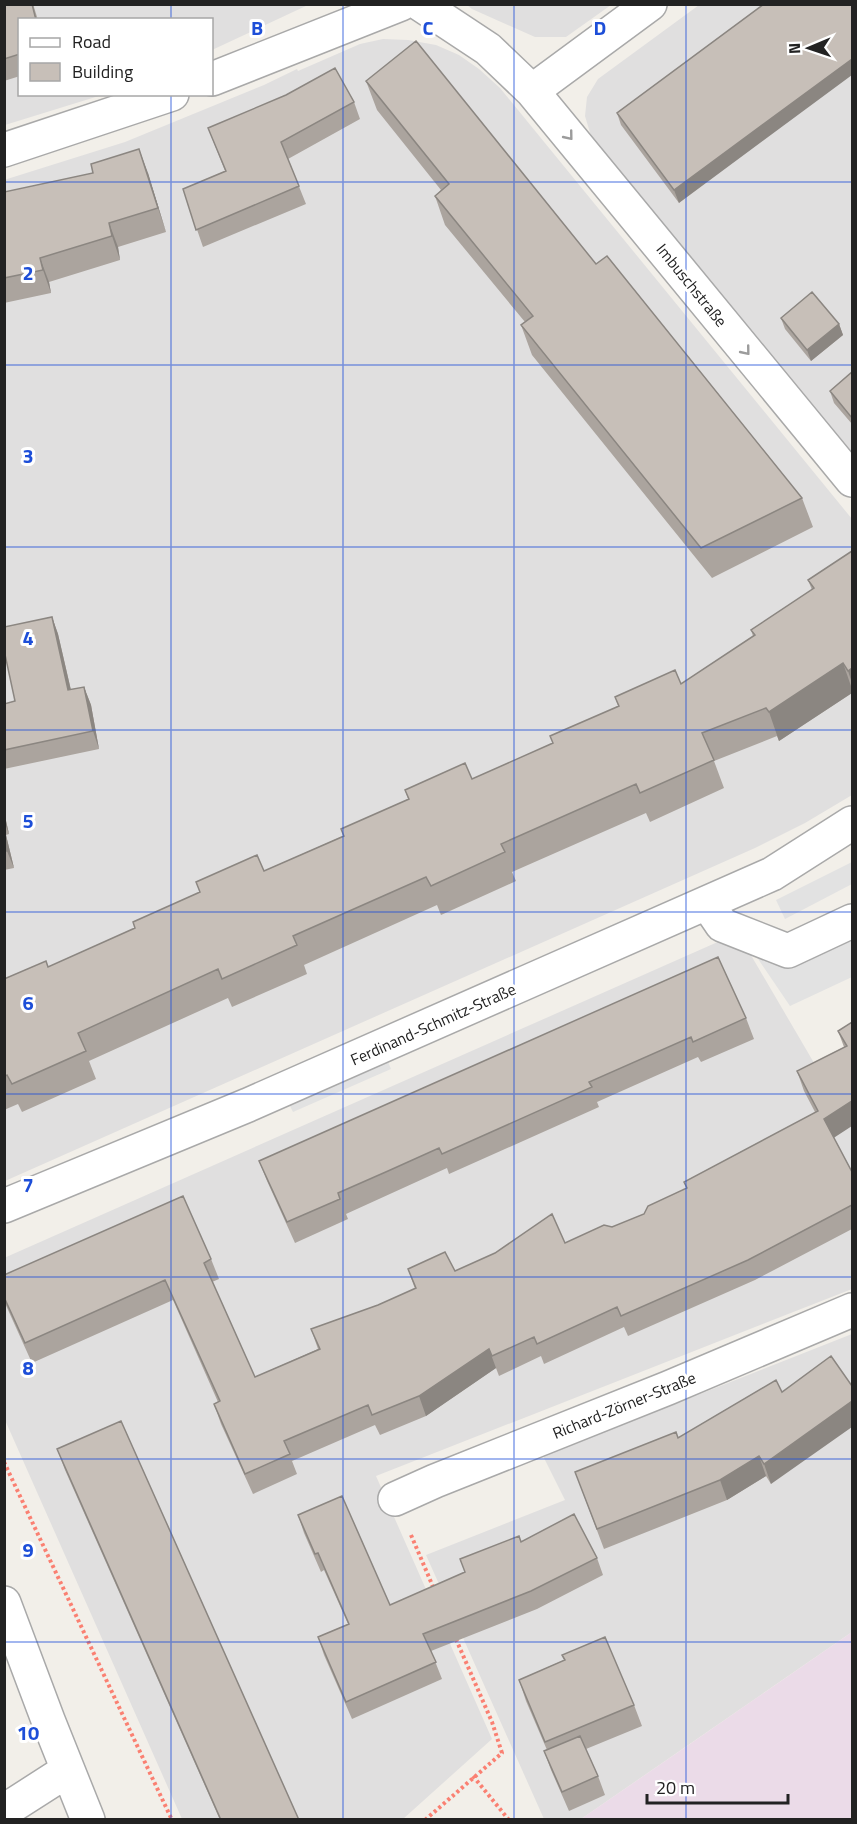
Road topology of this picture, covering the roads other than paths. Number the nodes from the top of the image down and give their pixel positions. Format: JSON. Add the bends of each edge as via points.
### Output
{"nodes":[{"id":1,"x":401,"y":4,"type":"edge"},
{"id":2,"x":420,"y":4,"type":"edge"},
{"id":3,"x":650,"y":4,"type":"edge"},
{"id":4,"x":213,"y":79,"type":"edge"},
{"id":5,"x":532,"y":91,"type":"junction"},
{"id":6,"x":166,"y":96,"type":"edge"},
{"id":7,"x":4,"y":150,"type":"edge"},
{"id":8,"x":852,"y":480,"type":"edge"},
{"id":9,"x":852,"y":823,"type":"edge"},
{"id":10,"x":707,"y":903,"type":"junction"},
{"id":11,"x":852,"y":921,"type":"edge"},
{"id":12,"x":4,"y":1206,"type":"edge"},
{"id":13,"x":852,"y":1310,"type":"edge"},
{"id":14,"x":395,"y":1499,"type":"road end"},
{"id":15,"x":4,"y":1603,"type":"edge"},
{"id":16,"x":68,"y":1770,"type":"junction"},
{"id":17,"x":4,"y":1811,"type":"edge"},
{"id":18,"x":88,"y":1820,"type":"edge"}],
"edges":[{"from":1,"to":4,"type":"street"},
{"from":2,"to":5,"type":"street","name":"Imbuschstraße","via":[[488,49]]},
{"from":3,"to":5,"type":"street"},
{"from":5,"to":8,"type":"street","name":"Imbuschstraße","one_way":true},
{"from":6,"to":7,"type":"street"},
{"from":9,"to":10,"type":"street","name":"Ferdinand-Schmitz-Straße","via":[[772,874]]},
{"from":10,"to":11,"type":"street","via":[[722,925],[788,951]]},
{"from":10,"to":12,"type":"street","name":"Ferdinand-Schmitz-Straße","via":[[248,1105]]},
{"from":13,"to":14,"type":"street","name":"Richard-Zörner-Straße"},
{"from":15,"to":16,"type":"street"},
{"from":16,"to":17,"type":"street"},
{"from":16,"to":18,"type":"street"}]}
